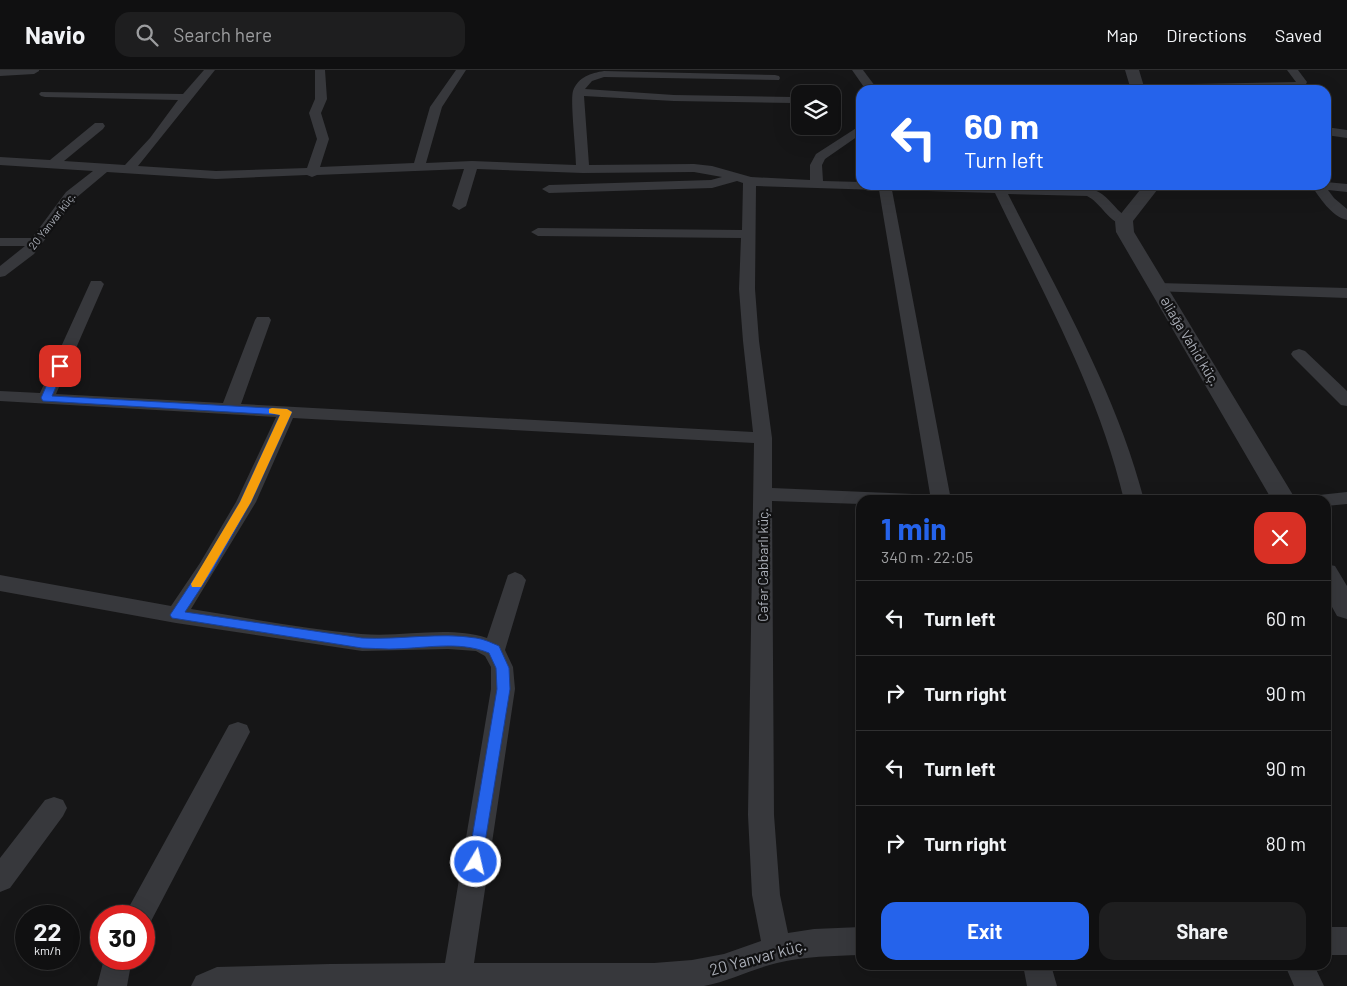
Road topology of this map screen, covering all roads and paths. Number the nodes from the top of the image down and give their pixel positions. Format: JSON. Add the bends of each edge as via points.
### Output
{"nodes":[{"id":1,"x":210,"y":70,"type":"edge"},
{"id":2,"x":320,"y":70,"type":"edge"},
{"id":3,"x":461,"y":70,"type":"edge"},
{"id":4,"x":857,"y":70,"type":"edge"},
{"id":5,"x":1132,"y":70,"type":"edge"},
{"id":6,"x":1292,"y":70,"type":"edge"},
{"id":7,"x":34,"y":71,"type":"dead end"},
{"id":8,"x":0,"y":73,"type":"edge"},
{"id":9,"x":775,"y":78,"type":"dead end"},
{"id":10,"x":868,"y":85,"type":"edge"},
{"id":11,"x":1137,"y":85,"type":"edge"},
{"id":12,"x":1296,"y":85,"type":"edge"},
{"id":13,"x":578,"y":92,"type":"junction"},
{"id":14,"x":45,"y":94,"type":"dead end"},
{"id":15,"x":186,"y":97,"type":"junction"},
{"id":16,"x":791,"y":100,"type":"edge"},
{"id":17,"x":99,"y":126,"type":"dead end"},
{"id":18,"x":856,"y":132,"type":"edge"},
{"id":19,"x":1331,"y":132,"type":"edge"},
{"id":20,"x":1347,"y":134,"type":"edge"},
{"id":21,"x":0,"y":161,"type":"edge"},
{"id":22,"x":53,"y":164,"type":"junction"},
{"id":23,"x":472,"y":165,"type":"junction"},
{"id":24,"x":419,"y":167,"type":"junction"},
{"id":25,"x":104,"y":168,"type":"junction"},
{"id":26,"x":584,"y":169,"type":"junction"},
{"id":27,"x":128,"y":170,"type":"junction"},
{"id":28,"x":312,"y":173,"type":"junction"},
{"id":29,"x":744,"y":179,"type":"junction"},
{"id":30,"x":817,"y":184,"type":"junction"},
{"id":31,"x":856,"y":185,"type":"edge"},
{"id":32,"x":1331,"y":186,"type":"edge"},
{"id":33,"x":1347,"y":188,"type":"edge"},
{"id":34,"x":549,"y":189,"type":"dead end"},
{"id":35,"x":886,"y":190,"type":"edge"},
{"id":36,"x":1000,"y":190,"type":"edge"},
{"id":37,"x":1094,"y":190,"type":"edge"},
{"id":38,"x":1149,"y":190,"type":"edge"},
{"id":39,"x":1322,"y":190,"type":"edge"},
{"id":40,"x":459,"y":206,"type":"dead end"},
{"id":41,"x":1347,"y":216,"type":"edge"},
{"id":42,"x":1124,"y":221,"type":"junction"},
{"id":43,"x":538,"y":232,"type":"dead end"},
{"id":44,"x":748,"y":234,"type":"junction"},
{"id":45,"x":0,"y":242,"type":"edge"},
{"id":46,"x":37,"y":242,"type":"junction"},
{"id":47,"x":0,"y":273,"type":"edge"},
{"id":48,"x":96,"y":284,"type":"dead end"},
{"id":49,"x":1158,"y":288,"type":"junction"},
{"id":50,"x":1347,"y":293,"type":"edge"},
{"id":51,"x":263,"y":320,"type":"dead end"},
{"id":52,"x":1299,"y":354,"type":"dead end"},
{"id":53,"x":0,"y":396,"type":"edge"},
{"id":54,"x":46,"y":398,"type":"junction"},
{"id":55,"x":1347,"y":401,"type":"edge"},
{"id":56,"x":230,"y":409,"type":"junction"},
{"id":57,"x":287,"y":412,"type":"junction"},
{"id":58,"x":763,"y":438,"type":"junction"},
{"id":59,"x":763,"y":494,"type":"junction"},
{"id":60,"x":940,"y":495,"type":"edge"},
{"id":61,"x":1133,"y":495,"type":"edge"},
{"id":62,"x":1281,"y":495,"type":"edge"},
{"id":63,"x":856,"y":498,"type":"edge"},
{"id":64,"x":1347,"y":498,"type":"edge"},
{"id":65,"x":1331,"y":500,"type":"edge"},
{"id":66,"x":515,"y":580,"type":"dead end"},
{"id":67,"x":0,"y":582,"type":"edge"},
{"id":68,"x":1331,"y":582,"type":"edge"},
{"id":69,"x":1347,"y":609,"type":"edge"},
{"id":70,"x":176,"y":615,"type":"junction"},
{"id":71,"x":494,"y":650,"type":"junction"},
{"id":72,"x":238,"y":732,"type":"dead end"},
{"id":73,"x":54,"y":808,"type":"dead end"},
{"id":74,"x":0,"y":879,"type":"edge"},
{"id":75,"x":144,"y":905,"type":"edge"},
{"id":76,"x":856,"y":941,"type":"edge"},
{"id":77,"x":1331,"y":941,"type":"edge"},
{"id":78,"x":1347,"y":941,"type":"edge"},
{"id":79,"x":777,"y":949,"type":"junction"},
{"id":80,"x":116,"y":970,"type":"edge"},
{"id":81,"x":1038,"y":970,"type":"edge"},
{"id":82,"x":1301,"y":970,"type":"edge"},
{"id":83,"x":458,"y":977,"type":"junction"},
{"id":84,"x":329,"y":982,"type":"edge"},
{"id":85,"x":112,"y":986,"type":"edge"},
{"id":86,"x":206,"y":986,"type":"edge"},
{"id":87,"x":1042,"y":986,"type":"edge"},
{"id":88,"x":1309,"y":986,"type":"edge"}],
"edges":[{"from":1,"to":15,"type":"street"},
{"from":2,"to":28,"type":"street","via":[[321,99],[315,113],[323,138]]},
{"from":3,"to":24,"type":"street","via":[[436,107]]},
{"from":4,"to":10,"type":"street"},
{"from":5,"to":11,"type":"street"},
{"from":6,"to":12,"type":"street","via":[[1302,82]]},
{"from":7,"to":8,"type":"street"},
{"from":9,"to":13,"type":"street","via":[[604,74],[590,76],[583,81]]},
{"from":13,"to":16,"type":"street"},
{"from":13,"to":26,"type":"street"},
{"from":14,"to":15,"type":"street"},
{"from":15,"to":27,"type":"street"},
{"from":17,"to":22,"type":"street"},
{"from":18,"to":30,"type":"street","via":[[820,157],[816,165]]},
{"from":19,"to":20,"type":"street"},
{"from":21,"to":22,"type":"street"},
{"from":22,"to":25,"type":"street"},
{"from":23,"to":24,"type":"street"},
{"from":23,"to":26,"type":"street"},
{"from":23,"to":40,"type":"street"},
{"from":24,"to":28,"type":"street"},
{"from":25,"to":27,"type":"street"},
{"from":25,"to":46,"type":"street","name":"20 Yanvar küç.","via":[[71,195]]},
{"from":26,"to":29,"type":"street","via":[[694,168]]},
{"from":27,"to":28,"type":"street","via":[[216,175]]},
{"from":29,"to":30,"type":"street"},
{"from":29,"to":34,"type":"street","via":[[712,184]]},
{"from":29,"to":44,"type":"street","name":"Cəfər Cabbarlı küç."},
{"from":30,"to":31,"type":"street"},
{"from":32,"to":33,"type":"street"},
{"from":35,"to":60,"type":"street"},
{"from":36,"to":61,"type":"street","via":[[1095,384],[1126,467]]},
{"from":37,"to":42,"type":"street","via":[[1113,214]]},
{"from":38,"to":42,"type":"street"},
{"from":39,"to":41,"type":"street"},
{"from":42,"to":49,"type":"street","name":"Əliağa Vahid küç.","via":[[1127,238]]},
{"from":43,"to":44,"type":"street"},
{"from":44,"to":58,"type":"street","name":"Cəfər Cabbarlı küç.","via":[[747,289]]},
{"from":45,"to":46,"type":"street"},
{"from":46,"to":47,"type":"street","name":"20 Yanvar küç."},
{"from":48,"to":54,"type":"street"},
{"from":49,"to":50,"type":"street"},
{"from":49,"to":62,"type":"street","name":"Əliağa Vahid küç."},
{"from":51,"to":56,"type":"street"},
{"from":52,"to":55,"type":"street"},
{"from":53,"to":54,"type":"street"},
{"from":54,"to":56,"type":"street"},
{"from":56,"to":57,"type":"street"},
{"from":57,"to":58,"type":"street"},
{"from":57,"to":70,"type":"street","via":[[246,502]]},
{"from":58,"to":59,"type":"street","name":"Cəfər Cabbarlı küç."},
{"from":59,"to":63,"type":"street"},
{"from":59,"to":79,"type":"street","name":"Cəfər Cabbarlı küç.","via":[[762,815],[766,895]]},
{"from":64,"to":65,"type":"street"},
{"from":66,"to":71,"type":"street"},
{"from":67,"to":70,"type":"street"},
{"from":68,"to":69,"type":"street"},
{"from":70,"to":71,"type":"street","via":[[362,643],[451,641],[478,643]]},
{"from":71,"to":83,"type":"street","via":[[502,668],[503,689]]},
{"from":72,"to":75,"type":"street"},
{"from":73,"to":74,"type":"street"},
{"from":76,"to":79,"type":"street","name":"20 Yanvar küç."},
{"from":77,"to":78,"type":"street"},
{"from":79,"to":83,"type":"street","name":"20 Yanvar küç.","via":[[724,968],[692,974],[654,977]]},
{"from":80,"to":85,"type":"street"},
{"from":81,"to":87,"type":"street"},
{"from":82,"to":88,"type":"street"},
{"from":83,"to":84,"type":"street","name":"20 Yanvar küç."},
{"from":84,"to":86,"type":"street","name":"20 Yanvar küç.","via":[[217,982]]}]}
